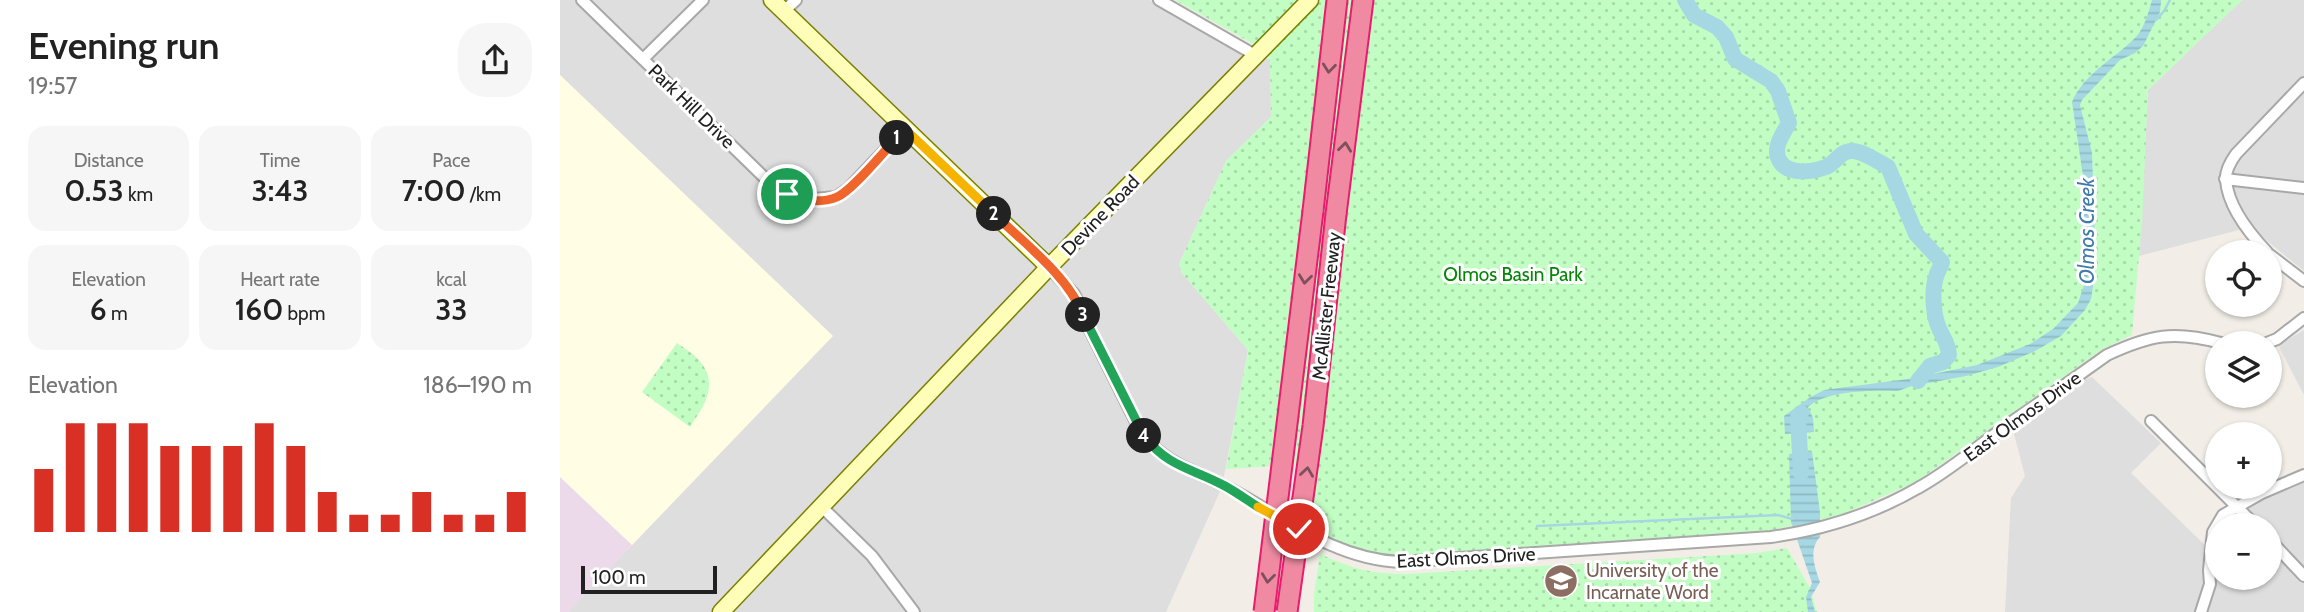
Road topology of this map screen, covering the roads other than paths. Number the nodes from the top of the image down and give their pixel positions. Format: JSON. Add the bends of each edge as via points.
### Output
{"nodes":[{"id":1,"x":582,"y":0,"type":"edge"},
{"id":2,"x":703,"y":0,"type":"edge"},
{"id":3,"x":1159,"y":0,"type":"edge"},
{"id":4,"x":1310,"y":0,"type":"edge"},
{"id":5,"x":1337,"y":0,"type":"edge"},
{"id":6,"x":1363,"y":0,"type":"edge"},
{"id":7,"x":784,"y":4,"type":"edge"},
{"id":8,"x":1255,"y":55,"type":"junction"},
{"id":9,"x":643,"y":59,"type":"junction"},
{"id":10,"x":2304,"y":83,"type":"edge"},
{"id":11,"x":905,"y":129,"type":"junction"},
{"id":12,"x":2225,"y":179,"type":"junction"},
{"id":13,"x":2304,"y":188,"type":"edge"},
{"id":14,"x":2257,"y":240,"type":"edge"},
{"id":15,"x":2282,"y":264,"type":"edge"},
{"id":16,"x":1049,"y":267,"type":"junction"},
{"id":17,"x":2304,"y":281,"type":"edge"},
{"id":18,"x":2304,"y":318,"type":"edge"},
{"id":19,"x":2282,"y":335,"type":"edge"},
{"id":20,"x":2205,"y":339,"type":"edge"},
{"id":21,"x":2151,"y":421,"type":"dead end"},
{"id":22,"x":892,"y":432,"type":"junction"},
{"id":23,"x":2304,"y":475,"type":"edge"},
{"id":24,"x":2238,"y":507,"type":"junction"},
{"id":25,"x":826,"y":511,"type":"junction"},
{"id":26,"x":2244,"y":513,"type":"edge"},
{"id":27,"x":778,"y":551,"type":"junction"},
{"id":28,"x":2282,"y":553,"type":"edge"},
{"id":29,"x":2304,"y":576,"type":"edge"},
{"id":30,"x":721,"y":612,"type":"edge"},
{"id":31,"x":914,"y":612,"type":"edge"},
{"id":32,"x":1264,"y":612,"type":"edge"},
{"id":33,"x":1287,"y":612,"type":"edge"},
{"id":34,"x":2202,"y":612,"type":"edge"}],
"edges":[{"from":1,"to":9,"type":"street","name":"Park Hill Drive"},
{"from":2,"to":9,"type":"street"},
{"from":3,"to":8,"type":"street"},
{"from":4,"to":8,"type":"street","name":"Devine Road"},
{"from":5,"to":32,"type":"highway","name":"McAllister Freeway","one_way":true,"bridge":true},
{"from":33,"to":6,"type":"highway","name":"McAllister Freeway","one_way":true,"bridge":true},
{"from":7,"to":11,"type":"street","name":"East Olmos Drive"},
{"from":8,"to":16,"type":"street","name":"Devine Road"},
{"from":9,"to":11,"type":"street","name":"Park Hill Drive","via":[[769,182],[802,200],[836,198]]},
{"from":10,"to":12,"type":"street","via":[[2241,148]]},
{"from":11,"to":16,"type":"street","name":"East Olmos Drive"},
{"from":12,"to":13,"type":"street"},
{"from":12,"to":14,"type":"street","via":[[2233,204]]},
{"from":15,"to":17,"type":"street"},
{"from":16,"to":20,"type":"street","name":"East Olmos Drive","via":[[1074,295],[1142,434],[1157,453],[1344,552],[1377,561],[1799,533],[1893,502],[1920,487],[2107,355],[2174,335]]},
{"from":16,"to":22,"type":"street","name":"Devine Road"},
{"from":18,"to":19,"type":"street"},
{"from":21,"to":24,"type":"street"},
{"from":22,"to":25,"type":"street","name":"Devine Road","via":[[883,452]]},
{"from":22,"to":27,"type":"street","name":"Devine Road"},
{"from":23,"to":24,"type":"street"},
{"from":24,"to":26,"type":"street"},
{"from":24,"to":34,"type":"street","via":[[2223,515],[2213,532],[2210,584]]},
{"from":25,"to":27,"type":"street","name":"Devine Road","via":[[793,545]]},
{"from":25,"to":31,"type":"street","via":[[872,556]]},
{"from":27,"to":30,"type":"street","name":"Devine Road"},
{"from":28,"to":29,"type":"street"}]}
